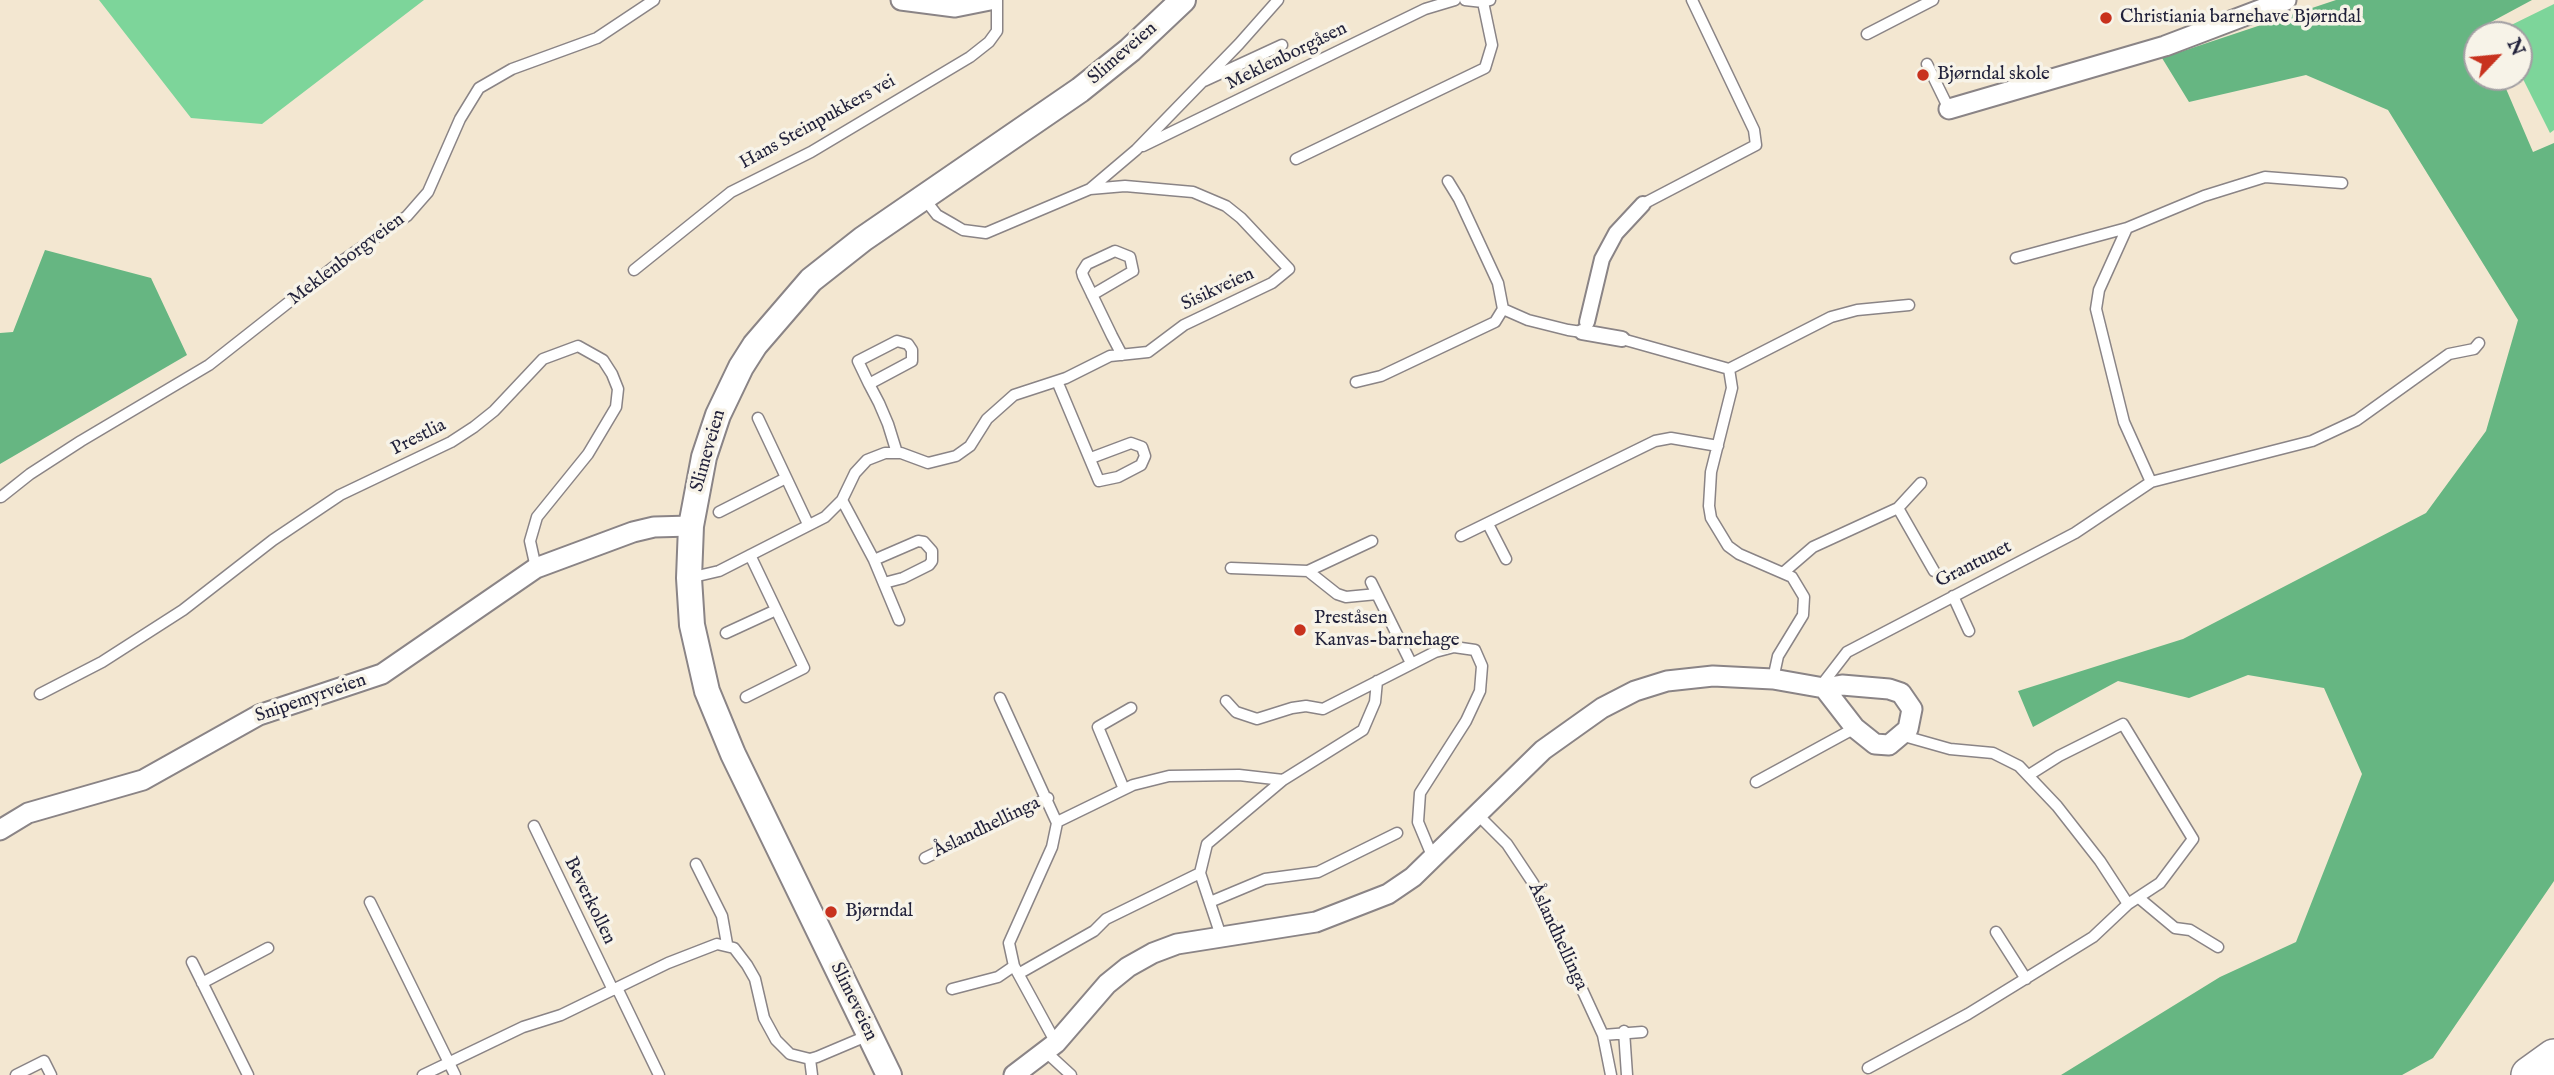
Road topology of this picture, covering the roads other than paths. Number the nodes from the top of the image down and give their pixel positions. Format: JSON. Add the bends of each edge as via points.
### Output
{"nodes":[{"id":1,"x":654,"y":0,"type":"edge"},
{"id":2,"x":901,"y":0,"type":"edge"},
{"id":3,"x":990,"y":0,"type":"edge"},
{"id":4,"x":997,"y":0,"type":"edge"},
{"id":5,"x":1183,"y":0,"type":"edge"},
{"id":6,"x":1278,"y":0,"type":"edge"},
{"id":7,"x":1454,"y":0,"type":"edge"},
{"id":8,"x":1465,"y":0,"type":"edge"},
{"id":9,"x":1692,"y":0,"type":"edge"},
{"id":10,"x":1933,"y":0,"type":"edge"},
{"id":11,"x":2286,"y":0,"type":"edge"},
{"id":12,"x":1486,"y":1,"type":"edge"},
{"id":13,"x":1867,"y":34,"type":"dead end"},
{"id":14,"x":1282,"y":45,"type":"dead end"},
{"id":15,"x":1927,"y":64,"type":"dead end"},
{"id":16,"x":1200,"y":82,"type":"junction"},
{"id":17,"x":1949,"y":109,"type":"joint"},
{"id":18,"x":1136,"y":150,"type":"junction"},
{"id":19,"x":1296,"y":159,"type":"dead end"},
{"id":20,"x":1448,"y":181,"type":"dead end"},
{"id":21,"x":2342,"y":183,"type":"dead end"},
{"id":22,"x":1090,"y":189,"type":"junction"},
{"id":23,"x":922,"y":197,"type":"junction"},
{"id":24,"x":1643,"y":204,"type":"joint"},
{"id":25,"x":2127,"y":228,"type":"junction"},
{"id":26,"x":2016,"y":258,"type":"dead end"},
{"id":27,"x":1289,"y":269,"type":"joint"},
{"id":28,"x":634,"y":270,"type":"dead end"},
{"id":29,"x":1092,"y":295,"type":"junction"},
{"id":30,"x":1909,"y":305,"type":"dead end"},
{"id":31,"x":1503,"y":309,"type":"junction"},
{"id":32,"x":1585,"y":327,"type":"junction"},
{"id":33,"x":1622,"y":339,"type":"joint"},
{"id":34,"x":2479,"y":343,"type":"dead end"},
{"id":35,"x":1122,"y":355,"type":"junction"},
{"id":36,"x":1729,"y":369,"type":"junction"},
{"id":37,"x":1057,"y":382,"type":"junction"},
{"id":38,"x":1356,"y":382,"type":"dead end"},
{"id":39,"x":869,"y":384,"type":"junction"},
{"id":40,"x":758,"y":418,"type":"dead end"},
{"id":41,"x":1718,"y":446,"type":"junction"},
{"id":42,"x":897,"y":453,"type":"junction"},
{"id":43,"x":1091,"y":457,"type":"junction"},
{"id":44,"x":786,"y":478,"type":"junction"},
{"id":45,"x":2151,"y":482,"type":"junction"},
{"id":46,"x":1921,"y":483,"type":"dead end"},
{"id":47,"x":1,"y":497,"type":"edge"},
{"id":48,"x":842,"y":500,"type":"junction"},
{"id":49,"x":1898,"y":508,"type":"junction"},
{"id":50,"x":719,"y":512,"type":"dead end"},
{"id":51,"x":808,"y":524,"type":"junction"},
{"id":52,"x":1488,"y":524,"type":"junction"},
{"id":53,"x":691,"y":526,"type":"junction"},
{"id":54,"x":1461,"y":536,"type":"dead end"},
{"id":55,"x":1372,"y":541,"type":"dead end"},
{"id":56,"x":750,"y":555,"type":"junction"},
{"id":57,"x":1506,"y":559,"type":"dead end"},
{"id":58,"x":874,"y":560,"type":"junction"},
{"id":59,"x":536,"y":568,"type":"junction"},
{"id":60,"x":1231,"y":568,"type":"dead end"},
{"id":61,"x":1308,"y":571,"type":"junction"},
{"id":62,"x":1934,"y":571,"type":"dead end"},
{"id":63,"x":1784,"y":572,"type":"junction"},
{"id":64,"x":689,"y":578,"type":"junction"},
{"id":65,"x":1371,"y":582,"type":"dead end"},
{"id":66,"x":884,"y":583,"type":"junction"},
{"id":67,"x":1377,"y":594,"type":"junction"},
{"id":68,"x":1953,"y":596,"type":"junction"},
{"id":69,"x":776,"y":610,"type":"junction"},
{"id":70,"x":899,"y":620,"type":"dead end"},
{"id":71,"x":1969,"y":631,"type":"dead end"},
{"id":72,"x":726,"y":633,"type":"dead end"},
{"id":73,"x":1411,"y":663,"type":"junction"},
{"id":74,"x":1773,"y":679,"type":"junction"},
{"id":75,"x":1377,"y":681,"type":"junction"},
{"id":76,"x":1822,"y":688,"type":"junction"},
{"id":77,"x":40,"y":694,"type":"dead end"},
{"id":78,"x":747,"y":697,"type":"dead end"},
{"id":79,"x":1000,"y":698,"type":"dead end"},
{"id":80,"x":1226,"y":701,"type":"dead end"},
{"id":81,"x":1131,"y":708,"type":"dead end"},
{"id":82,"x":1855,"y":728,"type":"junction"},
{"id":83,"x":1904,"y":736,"type":"junction"},
{"id":84,"x":2029,"y":775,"type":"junction"},
{"id":85,"x":1283,"y":780,"type":"junction"},
{"id":86,"x":1756,"y":782,"type":"dead end"},
{"id":87,"x":1124,"y":789,"type":"junction"},
{"id":88,"x":1048,"y":798,"type":"junction"},
{"id":89,"x":1477,"y":814,"type":"junction"},
{"id":90,"x":1057,"y":822,"type":"junction"},
{"id":91,"x":534,"y":826,"type":"dead end"},
{"id":92,"x":0,"y":830,"type":"edge"},
{"id":93,"x":1397,"y":833,"type":"dead end"},
{"id":94,"x":925,"y":858,"type":"dead end"},
{"id":95,"x":1433,"y":858,"type":"junction"},
{"id":96,"x":696,"y":864,"type":"dead end"},
{"id":97,"x":1200,"y":873,"type":"junction"},
{"id":98,"x":2139,"y":898,"type":"junction"},
{"id":99,"x":369,"y":902,"type":"dead end"},
{"id":100,"x":1210,"y":902,"type":"junction"},
{"id":101,"x":2128,"y":904,"type":"junction"},
{"id":102,"x":1996,"y":932,"type":"dead end"},
{"id":103,"x":1221,"y":936,"type":"junction"},
{"id":104,"x":727,"y":944,"type":"junction"},
{"id":105,"x":2218,"y":947,"type":"dead end"},
{"id":106,"x":268,"y":948,"type":"dead end"},
{"id":107,"x":192,"y":962,"type":"dead end"},
{"id":108,"x":1017,"y":970,"type":"junction"},
{"id":109,"x":2026,"y":979,"type":"junction"},
{"id":110,"x":202,"y":983,"type":"junction"},
{"id":111,"x":615,"y":989,"type":"junction"},
{"id":112,"x":952,"y":989,"type":"dead end"},
{"id":113,"x":1624,"y":1031,"type":"junction"},
{"id":114,"x":1642,"y":1032,"type":"dead end"},
{"id":115,"x":869,"y":1035,"type":"junction"},
{"id":116,"x":1603,"y":1035,"type":"junction"},
{"id":117,"x":1051,"y":1048,"type":"junction"},
{"id":118,"x":2554,"y":1057,"type":"edge"},
{"id":119,"x":810,"y":1059,"type":"junction"},
{"id":120,"x":449,"y":1063,"type":"junction"},
{"id":121,"x":1868,"y":1068,"type":"dead end"},
{"id":122,"x":16,"y":1075,"type":"edge"},
{"id":123,"x":51,"y":1075,"type":"edge"},
{"id":124,"x":248,"y":1075,"type":"edge"},
{"id":125,"x":423,"y":1075,"type":"edge"},
{"id":126,"x":455,"y":1075,"type":"edge"},
{"id":127,"x":659,"y":1075,"type":"edge"},
{"id":128,"x":812,"y":1075,"type":"edge"},
{"id":129,"x":889,"y":1075,"type":"edge"},
{"id":130,"x":1014,"y":1075,"type":"edge"},
{"id":131,"x":1071,"y":1075,"type":"edge"},
{"id":132,"x":1611,"y":1075,"type":"edge"},
{"id":133,"x":1627,"y":1075,"type":"edge"},
{"id":134,"x":2529,"y":1075,"type":"edge"}],
"edges":[{"from":1,"to":47,"type":"lane","name":"Meklenborgveien","via":[[597,38],[512,69],[479,88],[428,192],[407,216],[336,265],[209,365],[80,441]]},
{"from":2,"to":3,"type":"street","via":[[955,6]]},
{"from":4,"to":28,"type":"lane","name":"Hans Steinpukkers vei","via":[[997,31],[971,57],[821,146],[731,192]]},
{"from":5,"to":23,"type":"street","name":"Slimeveien","via":[[1080,90]]},
{"from":6,"to":16,"type":"lane","name":"Meklenborgåsen"},
{"from":7,"to":18,"type":"lane","name":"Meklenborgåsen","via":[[1425,9]]},
{"from":8,"to":12,"type":"lane"},
{"from":9,"to":24,"type":"lane","via":[[1754,130],[1756,145]]},
{"from":10,"to":13,"type":"lane"},
{"from":11,"to":17,"type":"street","via":[[2165,46]]},
{"from":12,"to":19,"type":"lane","via":[[1492,45],[1485,68]]},
{"from":14,"to":16,"type":"lane"},
{"from":15,"to":17,"type":"lane"},
{"from":16,"to":18,"type":"lane","name":"Meklenborgåsen"},
{"from":18,"to":22,"type":"lane","name":"Meklenborgåsen"},
{"from":20,"to":31,"type":"lane","via":[[1499,283]]},
{"from":21,"to":25,"type":"lane","via":[[2266,177],[2204,196]]},
{"from":22,"to":23,"type":"lane","name":"Meklenborgåsen","via":[[986,233],[963,230],[937,215]]},
{"from":22,"to":27,"type":"lane","name":"Meklenborgåsen","via":[[1125,186],[1193,192],[1241,218]]},
{"from":23,"to":53,"type":"street","name":"Slimeveien","via":[[811,280],[755,345],[710,435]]},
{"from":24,"to":32,"type":"street","via":[[1616,233],[1602,258]]},
{"from":25,"to":26,"type":"lane"},
{"from":25,"to":45,"type":"lane","via":[[2099,290],[2096,309],[2124,422]]},
{"from":27,"to":35,"type":"lane","name":"Sisikveien","via":[[1272,283],[1184,325],[1148,352]]},
{"from":29,"to":29,"type":"lane","via":[[1083,268],[1115,251],[1130,257],[1133,271]]},
{"from":29,"to":35,"type":"lane"},
{"from":30,"to":36,"type":"lane","via":[[1831,317]]},
{"from":31,"to":32,"type":"lane","via":[[1528,320]]},
{"from":31,"to":38,"type":"lane","via":[[1495,322],[1381,376]]},
{"from":32,"to":33,"type":"street"},
{"from":33,"to":36,"type":"lane"},
{"from":34,"to":45,"type":"lane","name":"Grantunet","via":[[2474,349],[2449,354],[2377,408],[2312,441]]},
{"from":35,"to":37,"type":"lane","name":"Sisikveien","via":[[1110,356]]},
{"from":36,"to":41,"type":"lane","via":[[1732,388]]},
{"from":37,"to":42,"type":"lane","name":"Sisikveien","via":[[1030,388],[999,407],[971,446],[956,456],[928,463]]},
{"from":37,"to":43,"type":"lane"},
{"from":39,"to":39,"type":"lane","via":[[858,361],[897,341],[908,344],[912,361]]},
{"from":39,"to":42,"type":"lane"},
{"from":40,"to":44,"type":"lane"},
{"from":41,"to":52,"type":"lane","via":[[1671,438],[1656,441]]},
{"from":41,"to":63,"type":"lane","via":[[1709,491],[1715,529],[1739,554]]},
{"from":42,"to":48,"type":"lane","via":[[867,460]]},
{"from":43,"to":43,"type":"lane","via":[[1099,481],[1128,472],[1146,456],[1142,447],[1131,443]]},
{"from":44,"to":50,"type":"lane"},
{"from":44,"to":51,"type":"lane"},
{"from":45,"to":68,"type":"lane","name":"Grantunet","via":[[2075,533]]},
{"from":46,"to":49,"type":"lane"},
{"from":48,"to":51,"type":"lane","via":[[836,509]]},
{"from":48,"to":58,"type":"lane"},
{"from":49,"to":62,"type":"lane"},
{"from":49,"to":63,"type":"lane","via":[[1813,547]]},
{"from":51,"to":56,"type":"lane"},
{"from":52,"to":54,"type":"lane"},
{"from":52,"to":57,"type":"lane"},
{"from":53,"to":59,"type":"street","name":"Snipemyrveien","via":[[654,527]]},
{"from":53,"to":64,"type":"street","name":"Slimeveien"},
{"from":55,"to":61,"type":"lane"},
{"from":56,"to":64,"type":"lane","via":[[706,576]]},
{"from":56,"to":69,"type":"lane"},
{"from":58,"to":66,"type":"lane"},
{"from":58,"to":66,"type":"lane","via":[[918,541],[932,551],[929,565]]},
{"from":59,"to":77,"type":"lane","name":"Prestlia","via":[[530,541],[537,517],[588,454],[616,407],[618,389],[612,374],[603,360],[578,346],[543,359],[495,411],[451,442],[340,495],[183,610],[102,662]]},
{"from":59,"to":92,"type":"street","name":"Snipemyrveien","via":[[382,674],[259,715],[143,780],[28,813]]},
{"from":60,"to":61,"type":"lane"},
{"from":61,"to":67,"type":"lane","via":[[1337,594]]},
{"from":63,"to":74,"type":"lane","via":[[1797,585],[1805,608],[1778,656]]},
{"from":64,"to":115,"type":"street","name":"Slimeveien","via":[[695,647],[715,713]]},
{"from":65,"to":67,"type":"lane"},
{"from":66,"to":70,"type":"lane"},
{"from":67,"to":73,"type":"lane"},
{"from":68,"to":71,"type":"lane"},
{"from":68,"to":76,"type":"lane","name":"Grantunet","via":[[1847,652]]},
{"from":69,"to":72,"type":"lane"},
{"from":69,"to":78,"type":"lane","via":[[804,668]]},
{"from":73,"to":75,"type":"lane"},
{"from":73,"to":95,"type":"lane","via":[[1444,649],[1465,647],[1475,650],[1482,666],[1480,691],[1466,721],[1420,793],[1418,822]]},
{"from":74,"to":76,"type":"street"},
{"from":74,"to":89,"type":"street","via":[[1696,677],[1635,691],[1570,728]]},
{"from":75,"to":80,"type":"lane","via":[[1323,709],[1306,706],[1257,719],[1236,712]]},
{"from":75,"to":85,"type":"lane","via":[[1375,702],[1363,730]]},
{"from":76,"to":82,"type":"street"},
{"from":76,"to":83,"type":"street","via":[[1868,687],[1901,693],[1912,709]]},
{"from":79,"to":88,"type":"lane","name":"Åslandhellinga"},
{"from":81,"to":87,"type":"lane","via":[[1098,727]]},
{"from":82,"to":83,"type":"street","via":[[1883,746]]},
{"from":82,"to":86,"type":"lane"},
{"from":83,"to":84,"type":"lane","via":[[1950,749],[1993,753]]},
{"from":84,"to":98,"type":"lane","via":[[2123,724],[2193,839],[2167,876]]},
{"from":84,"to":101,"type":"lane","via":[[2100,861]]},
{"from":85,"to":87,"type":"lane","name":"Åslandhellinga","via":[[1185,775]]},
{"from":85,"to":97,"type":"lane","via":[[1212,838],[1203,851]]},
{"from":87,"to":90,"type":"lane","name":"Åslandhellinga"},
{"from":88,"to":90,"type":"lane","name":"Åslandhellinga"},
{"from":88,"to":94,"type":"lane","name":"Åslandhellinga"},
{"from":89,"to":95,"type":"street"},
{"from":89,"to":116,"type":"lane","name":"Åslandhellinga","via":[[1522,863]]},
{"from":90,"to":108,"type":"lane","name":"Åslandhellinga","via":[[1052,847],[1009,943]]},
{"from":91,"to":111,"type":"lane","name":"Beverkollen"},
{"from":93,"to":100,"type":"lane","via":[[1318,872],[1265,879]]},
{"from":95,"to":103,"type":"street","via":[[1413,877],[1365,905],[1316,922]]},
{"from":96,"to":104,"type":"lane","via":[[722,916]]},
{"from":97,"to":100,"type":"lane"},
{"from":97,"to":108,"type":"lane"},
{"from":98,"to":101,"type":"lane"},
{"from":98,"to":105,"type":"lane","via":[[2175,928],[2190,930]]},
{"from":99,"to":120,"type":"lane"},
{"from":100,"to":103,"type":"lane"},
{"from":101,"to":109,"type":"lane","via":[[2093,937]]},
{"from":102,"to":109,"type":"lane"},
{"from":103,"to":117,"type":"street","via":[[1177,944],[1128,967],[1107,984]]},
{"from":104,"to":111,"type":"lane","via":[[707,946]]},
{"from":104,"to":119,"type":"lane","via":[[738,952],[755,979],[764,1018],[776,1040],[790,1054]]},
{"from":106,"to":110,"type":"lane"},
{"from":107,"to":110,"type":"lane"},
{"from":108,"to":112,"type":"lane"},
{"from":108,"to":117,"type":"lane","name":"Åslandhellinga"},
{"from":109,"to":121,"type":"lane"},
{"from":110,"to":124,"type":"lane"},
{"from":111,"to":120,"type":"lane"},
{"from":111,"to":127,"type":"lane","name":"Beverkollen"},
{"from":113,"to":114,"type":"lane"},
{"from":113,"to":116,"type":"lane"},
{"from":113,"to":133,"type":"lane"},
{"from":115,"to":119,"type":"lane"},
{"from":115,"to":129,"type":"street","name":"Slimeveien"},
{"from":116,"to":132,"type":"lane","name":"Åslandhellinga"},
{"from":117,"to":130,"type":"street"},
{"from":117,"to":131,"type":"lane","name":"Åslandhellinga"},
{"from":118,"to":134,"type":"highway"},
{"from":119,"to":128,"type":"lane"},
{"from":120,"to":125,"type":"lane"},
{"from":120,"to":126,"type":"lane"},
{"from":122,"to":123,"type":"lane","via":[[44,1061]]}]}
